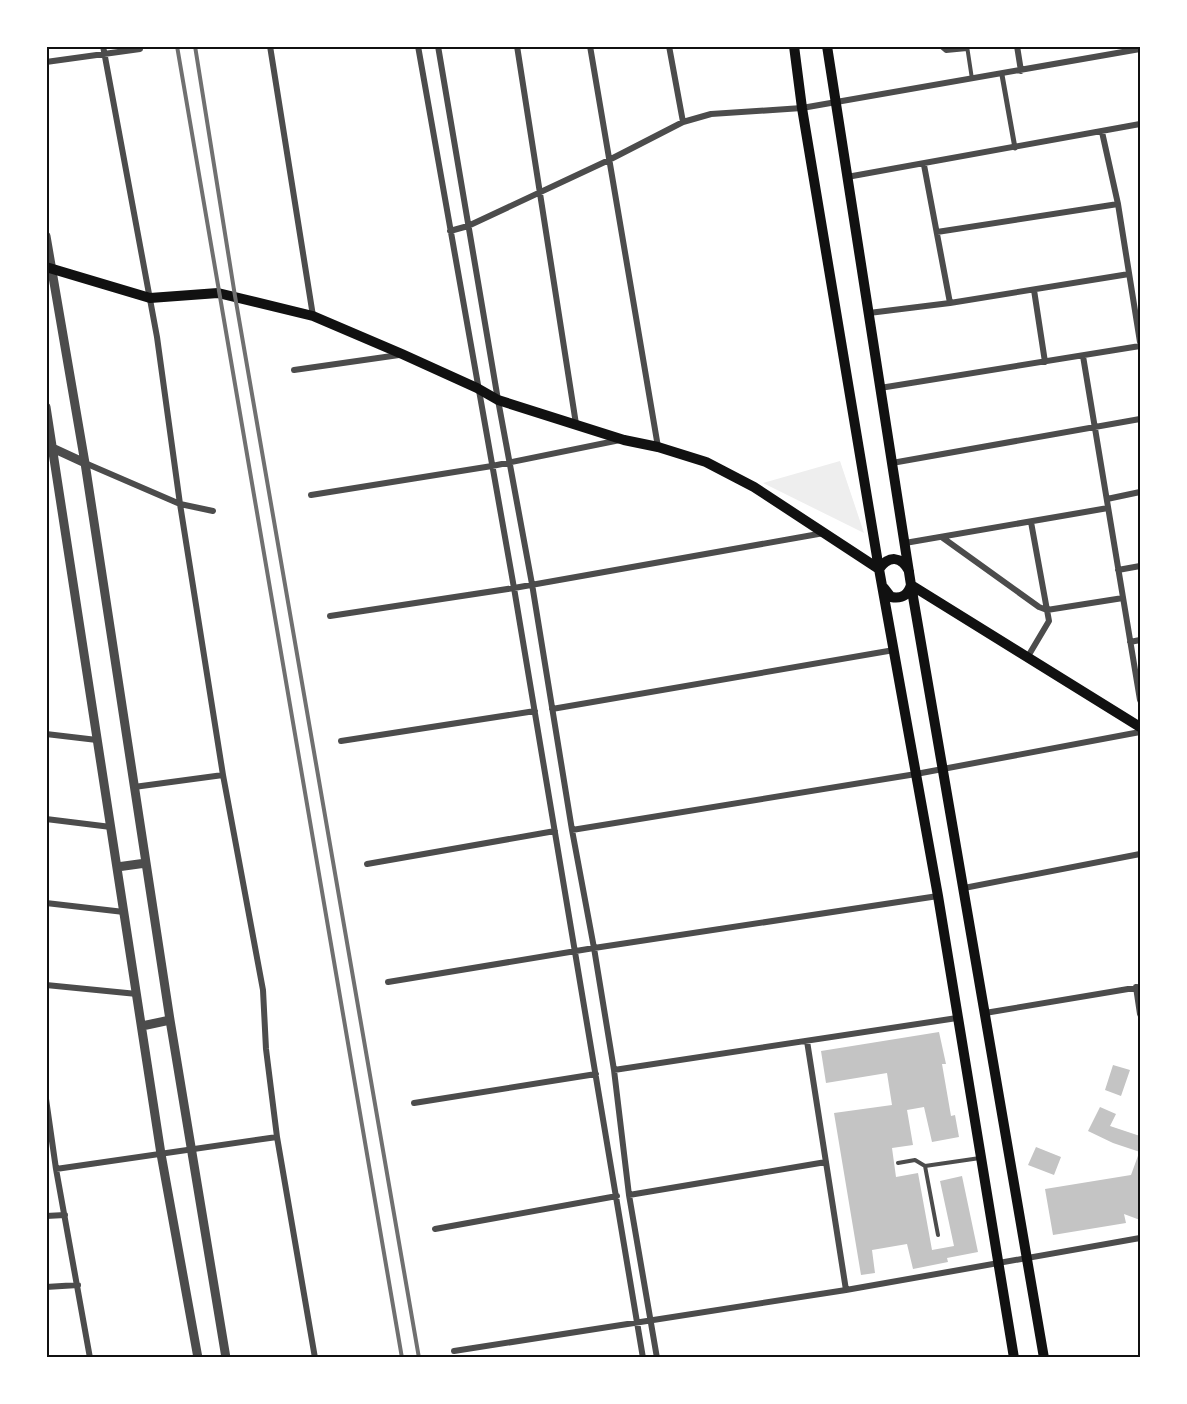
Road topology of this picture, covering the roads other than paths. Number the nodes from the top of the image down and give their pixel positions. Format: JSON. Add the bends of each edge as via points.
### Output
{"nodes":[{"id":1,"x":270,"y":46,"type":"edge"},
{"id":2,"x":418,"y":46,"type":"edge"},
{"id":3,"x":438,"y":46,"type":"edge"},
{"id":4,"x":517,"y":46,"type":"edge"},
{"id":5,"x":590,"y":46,"type":"edge"},
{"id":6,"x":669,"y":46,"type":"edge"},
{"id":7,"x":794,"y":46,"type":"edge"},
{"id":8,"x":827,"y":46,"type":"edge"},
{"id":9,"x":940,"y":46,"type":"edge"},
{"id":10,"x":1017,"y":46,"type":"edge"},
{"id":11,"x":967,"y":48,"type":"edge"},
{"id":12,"x":140,"y":49,"type":"dead end"},
{"id":13,"x":1140,"y":49,"type":"edge"},
{"id":14,"x":104,"y":50,"type":"edge"},
{"id":15,"x":46,"y":62,"type":"edge"},
{"id":16,"x":1021,"y":71,"type":"junction"},
{"id":17,"x":1002,"y":75,"type":"junction"},
{"id":18,"x":972,"y":79,"type":"junction"},
{"id":19,"x":835,"y":102,"type":"junction"},
{"id":20,"x":802,"y":108,"type":"junction"},
{"id":21,"x":683,"y":122,"type":"junction"},
{"id":22,"x":1140,"y":124,"type":"edge"},
{"id":23,"x":1102,"y":132,"type":"junction"},
{"id":24,"x":1015,"y":148,"type":"junction"},
{"id":25,"x":609,"y":160,"type":"junction"},
{"id":26,"x":924,"y":165,"type":"junction"},
{"id":27,"x":847,"y":177,"type":"junction"},
{"id":28,"x":541,"y":191,"type":"junction"},
{"id":29,"x":1118,"y":204,"type":"junction"},
{"id":30,"x":468,"y":226,"type":"junction"},
{"id":31,"x":450,"y":231,"type":"junction"},
{"id":32,"x":937,"y":232,"type":"junction"},
{"id":33,"x":46,"y":236,"type":"edge"},
{"id":34,"x":49,"y":268,"type":"edge"},
{"id":35,"x":1129,"y":274,"type":"junction"},
{"id":36,"x":1034,"y":290,"type":"junction"},
{"id":37,"x":150,"y":298,"type":"junction"},
{"id":38,"x":950,"y":303,"type":"junction"},
{"id":39,"x":869,"y":313,"type":"junction"},
{"id":40,"x":313,"y":316,"type":"junction"},
{"id":41,"x":1140,"y":344,"type":"edge"},
{"id":42,"x":402,"y":354,"type":"junction"},
{"id":43,"x":1083,"y":356,"type":"junction"},
{"id":44,"x":1045,"y":362,"type":"junction"},
{"id":45,"x":294,"y":370,"type":"dead end"},
{"id":46,"x":477,"y":388,"type":"junction"},
{"id":47,"x":879,"y":388,"type":"junction"},
{"id":48,"x":498,"y":400,"type":"junction"},
{"id":49,"x":46,"y":407,"type":"edge"},
{"id":50,"x":1140,"y":419,"type":"edge"},
{"id":51,"x":576,"y":424,"type":"junction"},
{"id":52,"x":1095,"y":428,"type":"junction"},
{"id":53,"x":624,"y":440,"type":"junction"},
{"id":54,"x":50,"y":446,"type":"edge"},
{"id":55,"x":658,"y":447,"type":"junction"},
{"id":56,"x":85,"y":463,"type":"junction"},
{"id":57,"x":509,"y":463,"type":"junction"},
{"id":58,"x":892,"y":463,"type":"junction"},
{"id":59,"x":492,"y":466,"type":"junction"},
{"id":60,"x":1140,"y":492,"type":"edge"},
{"id":61,"x":311,"y":495,"type":"dead end"},
{"id":62,"x":1107,"y":499,"type":"junction"},
{"id":63,"x":180,"y":504,"type":"junction"},
{"id":64,"x":1108,"y":508,"type":"junction"},
{"id":65,"x":213,"y":511,"type":"dead end"},
{"id":66,"x":1031,"y":522,"type":"junction"},
{"id":67,"x":824,"y":533,"type":"junction"},
{"id":68,"x":943,"y":538,"type":"junction"},
{"id":69,"x":905,"y":543,"type":"junction"},
{"id":70,"x":1140,"y":566,"type":"edge"},
{"id":71,"x":879,"y":569,"type":"junction"},
{"id":72,"x":1118,"y":570,"type":"junction"},
{"id":73,"x":909,"y":573,"type":"junction"},
{"id":74,"x":532,"y":584,"type":"junction"},
{"id":75,"x":911,"y":585,"type":"junction"},
{"id":76,"x":883,"y":587,"type":"junction"},
{"id":77,"x":514,"y":588,"type":"junction"},
{"id":78,"x":1123,"y":598,"type":"junction"},
{"id":79,"x":1047,"y":610,"type":"junction"},
{"id":80,"x":330,"y":616,"type":"dead end"},
{"id":81,"x":1140,"y":640,"type":"edge"},
{"id":82,"x":1130,"y":642,"type":"junction"},
{"id":83,"x":894,"y":650,"type":"junction"},
{"id":84,"x":1027,"y":658,"type":"junction"},
{"id":85,"x":1140,"y":700,"type":"edge"},
{"id":86,"x":552,"y":709,"type":"junction"},
{"id":87,"x":536,"y":711,"type":"junction"},
{"id":88,"x":1140,"y":729,"type":"edge"},
{"id":89,"x":46,"y":734,"type":"edge"},
{"id":90,"x":98,"y":740,"type":"junction"},
{"id":91,"x":341,"y":741,"type":"dead end"},
{"id":92,"x":944,"y":769,"type":"junction"},
{"id":93,"x":916,"y":774,"type":"junction"},
{"id":94,"x":223,"y":775,"type":"junction"},
{"id":95,"x":134,"y":787,"type":"junction"},
{"id":96,"x":46,"y":819,"type":"edge"},
{"id":97,"x":111,"y":827,"type":"junction"},
{"id":98,"x":572,"y":830,"type":"junction"},
{"id":99,"x":555,"y":831,"type":"junction"},
{"id":100,"x":1140,"y":854,"type":"edge"},
{"id":101,"x":146,"y":863,"type":"junction"},
{"id":102,"x":367,"y":864,"type":"dead end"},
{"id":103,"x":117,"y":867,"type":"junction"},
{"id":104,"x":964,"y":888,"type":"junction"},
{"id":105,"x":938,"y":896,"type":"junction"},
{"id":106,"x":46,"y":903,"type":"edge"},
{"id":107,"x":124,"y":912,"type":"junction"},
{"id":108,"x":594,"y":948,"type":"junction"},
{"id":109,"x":576,"y":952,"type":"junction"},
{"id":110,"x":388,"y":982,"type":"dead end"},
{"id":111,"x":46,"y":985,"type":"edge"},
{"id":112,"x":1138,"y":987,"type":"edge"},
{"id":113,"x":137,"y":994,"type":"junction"},
{"id":114,"x":985,"y":1013,"type":"junction"},
{"id":115,"x":1140,"y":1014,"type":"edge"},
{"id":116,"x":957,"y":1018,"type":"junction"},
{"id":117,"x":170,"y":1020,"type":"junction"},
{"id":118,"x":141,"y":1026,"type":"junction"},
{"id":119,"x":807,"y":1041,"type":"junction"},
{"id":120,"x":614,"y":1070,"type":"junction"},
{"id":121,"x":596,"y":1074,"type":"junction"},
{"id":122,"x":46,"y":1099,"type":"edge"},
{"id":123,"x":414,"y":1102,"type":"dead end"},
{"id":124,"x":277,"y":1137,"type":"junction"},
{"id":125,"x":192,"y":1148,"type":"junction"},
{"id":126,"x":161,"y":1154,"type":"junction"},
{"id":127,"x":980,"y":1158,"type":"junction"},
{"id":128,"x":826,"y":1162,"type":"junction"},
{"id":129,"x":898,"y":1162,"type":"dead end"},
{"id":130,"x":925,"y":1166,"type":"junction"},
{"id":131,"x":56,"y":1169,"type":"junction"},
{"id":132,"x":616,"y":1196,"type":"junction"},
{"id":133,"x":629,"y":1196,"type":"junction"},
{"id":134,"x":65,"y":1215,"type":"junction"},
{"id":135,"x":46,"y":1216,"type":"edge"},
{"id":136,"x":435,"y":1229,"type":"dead end"},
{"id":137,"x":938,"y":1235,"type":"dead end"},
{"id":138,"x":1140,"y":1238,"type":"edge"},
{"id":139,"x":1027,"y":1258,"type":"junction"},
{"id":140,"x":998,"y":1263,"type":"junction"},
{"id":141,"x":78,"y":1285,"type":"junction"},
{"id":142,"x":46,"y":1287,"type":"edge"},
{"id":143,"x":846,"y":1290,"type":"junction"},
{"id":144,"x":651,"y":1320,"type":"junction"},
{"id":145,"x":638,"y":1322,"type":"junction"},
{"id":146,"x":454,"y":1351,"type":"dead end"},
{"id":147,"x":90,"y":1358,"type":"edge"},
{"id":148,"x":198,"y":1358,"type":"edge"},
{"id":149,"x":226,"y":1358,"type":"edge"},
{"id":150,"x":315,"y":1358,"type":"edge"},
{"id":151,"x":644,"y":1358,"type":"edge"},
{"id":152,"x":657,"y":1358,"type":"edge"},
{"id":153,"x":1014,"y":1358,"type":"edge"},
{"id":154,"x":1044,"y":1358,"type":"edge"}],
"edges":[{"from":1,"to":40,"type":"street"},
{"from":2,"to":31,"type":"street"},
{"from":3,"to":30,"type":"street"},
{"from":4,"to":28,"type":"street"},
{"from":5,"to":25,"type":"street"},
{"from":6,"to":21,"type":"street"},
{"from":7,"to":20,"type":"main road"},
{"from":8,"to":19,"type":"main road"},
{"from":9,"to":11,"type":"lane","via":[[946,51]]},
{"from":10,"to":16,"type":"street"},
{"from":11,"to":18,"type":"lane"},
{"from":12,"to":14,"type":"street"},
{"from":13,"to":16,"type":"street"},
{"from":14,"to":15,"type":"street"},
{"from":14,"to":37,"type":"street"},
{"from":16,"to":17,"type":"street"},
{"from":17,"to":18,"type":"street"},
{"from":17,"to":24,"type":"street"},
{"from":18,"to":19,"type":"street"},
{"from":19,"to":20,"type":"street"},
{"from":19,"to":27,"type":"main road"},
{"from":20,"to":21,"type":"street","via":[[711,114]]},
{"from":20,"to":71,"type":"main road"},
{"from":21,"to":25,"type":"street"},
{"from":22,"to":23,"type":"street"},
{"from":23,"to":24,"type":"street"},
{"from":23,"to":29,"type":"street"},
{"from":24,"to":26,"type":"street"},
{"from":25,"to":28,"type":"street"},
{"from":25,"to":55,"type":"street"},
{"from":26,"to":27,"type":"street"},
{"from":26,"to":32,"type":"street"},
{"from":27,"to":39,"type":"main road"},
{"from":28,"to":30,"type":"street"},
{"from":28,"to":51,"type":"street"},
{"from":29,"to":32,"type":"street"},
{"from":29,"to":35,"type":"street"},
{"from":30,"to":31,"type":"street"},
{"from":30,"to":48,"type":"street"},
{"from":31,"to":46,"type":"street"},
{"from":32,"to":38,"type":"street"},
{"from":33,"to":34,"type":"street"},
{"from":34,"to":37,"type":"main road"},
{"from":34,"to":56,"type":"street"},
{"from":35,"to":36,"type":"street"},
{"from":35,"to":41,"type":"street"},
{"from":36,"to":38,"type":"street"},
{"from":36,"to":44,"type":"street"},
{"from":37,"to":40,"type":"main road","via":[[218,293]]},
{"from":37,"to":63,"type":"street"},
{"from":38,"to":39,"type":"street"},
{"from":39,"to":47,"type":"main road"},
{"from":40,"to":42,"type":"main road"},
{"from":41,"to":43,"type":"street"},
{"from":42,"to":45,"type":"street"},
{"from":42,"to":46,"type":"main road"},
{"from":43,"to":44,"type":"street"},
{"from":43,"to":52,"type":"street"},
{"from":44,"to":47,"type":"street"},
{"from":46,"to":48,"type":"main road"},
{"from":46,"to":59,"type":"street"},
{"from":47,"to":58,"type":"main road"},
{"from":48,"to":51,"type":"main road"},
{"from":48,"to":57,"type":"street"},
{"from":49,"to":54,"type":"street"},
{"from":50,"to":52,"type":"street"},
{"from":51,"to":53,"type":"main road"},
{"from":52,"to":58,"type":"street"},
{"from":52,"to":62,"type":"street"},
{"from":53,"to":55,"type":"main road"},
{"from":53,"to":57,"type":"street"},
{"from":54,"to":56,"type":"street"},
{"from":54,"to":90,"type":"street"},
{"from":55,"to":67,"type":"main road","via":[[706,462],[754,487]]},
{"from":56,"to":63,"type":"street"},
{"from":56,"to":95,"type":"street"},
{"from":57,"to":59,"type":"street"},
{"from":57,"to":74,"type":"street"},
{"from":58,"to":69,"type":"main road"},
{"from":59,"to":61,"type":"street"},
{"from":59,"to":77,"type":"street"},
{"from":60,"to":62,"type":"street"},
{"from":62,"to":64,"type":"street"},
{"from":63,"to":65,"type":"street"},
{"from":63,"to":94,"type":"street"},
{"from":64,"to":66,"type":"street"},
{"from":64,"to":72,"type":"street"},
{"from":66,"to":68,"type":"street"},
{"from":66,"to":79,"type":"street"},
{"from":67,"to":71,"type":"main road"},
{"from":67,"to":74,"type":"street"},
{"from":68,"to":69,"type":"street"},
{"from":68,"to":79,"type":"street"},
{"from":69,"to":73,"type":"main road"},
{"from":70,"to":72,"type":"street"},
{"from":71,"to":73,"type":"main road","via":[[894,558],[902,561]]},
{"from":71,"to":76,"type":"main road"},
{"from":72,"to":78,"type":"street"},
{"from":73,"to":75,"type":"main road"},
{"from":74,"to":77,"type":"street"},
{"from":74,"to":86,"type":"street"},
{"from":75,"to":76,"type":"main road","via":[[900,598],[891,597]]},
{"from":75,"to":84,"type":"main road"},
{"from":75,"to":92,"type":"main road"},
{"from":76,"to":83,"type":"main road"},
{"from":77,"to":80,"type":"street"},
{"from":77,"to":87,"type":"street"},
{"from":78,"to":79,"type":"street"},
{"from":78,"to":82,"type":"street"},
{"from":79,"to":84,"type":"street","via":[[1047,626]]},
{"from":81,"to":82,"type":"street"},
{"from":82,"to":85,"type":"street"},
{"from":83,"to":86,"type":"street"},
{"from":83,"to":93,"type":"main road"},
{"from":84,"to":88,"type":"main road"},
{"from":86,"to":98,"type":"street"},
{"from":87,"to":91,"type":"street"},
{"from":87,"to":99,"type":"street"},
{"from":88,"to":92,"type":"street"},
{"from":89,"to":90,"type":"street"},
{"from":90,"to":97,"type":"street"},
{"from":92,"to":93,"type":"street"},
{"from":92,"to":104,"type":"main road"},
{"from":93,"to":98,"type":"street"},
{"from":93,"to":105,"type":"main road"},
{"from":94,"to":95,"type":"street"},
{"from":94,"to":124,"type":"street","via":[[263,990]]},
{"from":95,"to":101,"type":"street"},
{"from":96,"to":97,"type":"street"},
{"from":97,"to":103,"type":"street"},
{"from":98,"to":108,"type":"street"},
{"from":99,"to":102,"type":"street"},
{"from":99,"to":109,"type":"street"},
{"from":100,"to":104,"type":"street"},
{"from":101,"to":103,"type":"street"},
{"from":101,"to":117,"type":"street"},
{"from":103,"to":107,"type":"street"},
{"from":104,"to":114,"type":"main road"},
{"from":105,"to":108,"type":"street"},
{"from":105,"to":116,"type":"main road"},
{"from":106,"to":107,"type":"street"},
{"from":107,"to":113,"type":"street"},
{"from":108,"to":109,"type":"street"},
{"from":108,"to":120,"type":"street"},
{"from":109,"to":110,"type":"street"},
{"from":109,"to":121,"type":"street"},
{"from":111,"to":113,"type":"street"},
{"from":112,"to":114,"type":"street"},
{"from":112,"to":115,"type":"street"},
{"from":113,"to":118,"type":"street"},
{"from":114,"to":139,"type":"main road"},
{"from":116,"to":119,"type":"street"},
{"from":116,"to":127,"type":"main road"},
{"from":117,"to":118,"type":"street"},
{"from":117,"to":125,"type":"street"},
{"from":118,"to":126,"type":"street"},
{"from":119,"to":120,"type":"street"},
{"from":119,"to":128,"type":"street"},
{"from":120,"to":133,"type":"street"},
{"from":121,"to":123,"type":"street"},
{"from":121,"to":132,"type":"street"},
{"from":122,"to":131,"type":"street"},
{"from":124,"to":125,"type":"street"},
{"from":124,"to":150,"type":"street"},
{"from":125,"to":126,"type":"street"},
{"from":125,"to":149,"type":"street"},
{"from":126,"to":131,"type":"street"},
{"from":126,"to":148,"type":"street"},
{"from":127,"to":130,"type":"lane"},
{"from":127,"to":140,"type":"main road"},
{"from":128,"to":133,"type":"street"},
{"from":128,"to":143,"type":"street"},
{"from":129,"to":130,"type":"lane","via":[[915,1160]]},
{"from":130,"to":137,"type":"lane"},
{"from":131,"to":134,"type":"street"},
{"from":132,"to":136,"type":"street"},
{"from":132,"to":145,"type":"street"},
{"from":133,"to":144,"type":"street"},
{"from":134,"to":135,"type":"street"},
{"from":134,"to":141,"type":"street"},
{"from":138,"to":139,"type":"street"},
{"from":139,"to":140,"type":"street"},
{"from":139,"to":154,"type":"main road"},
{"from":140,"to":143,"type":"street"},
{"from":140,"to":153,"type":"main road"},
{"from":141,"to":142,"type":"street"},
{"from":141,"to":147,"type":"street"},
{"from":143,"to":144,"type":"street"},
{"from":144,"to":145,"type":"street"},
{"from":144,"to":152,"type":"street"},
{"from":145,"to":146,"type":"street"},
{"from":145,"to":151,"type":"street"}]}
